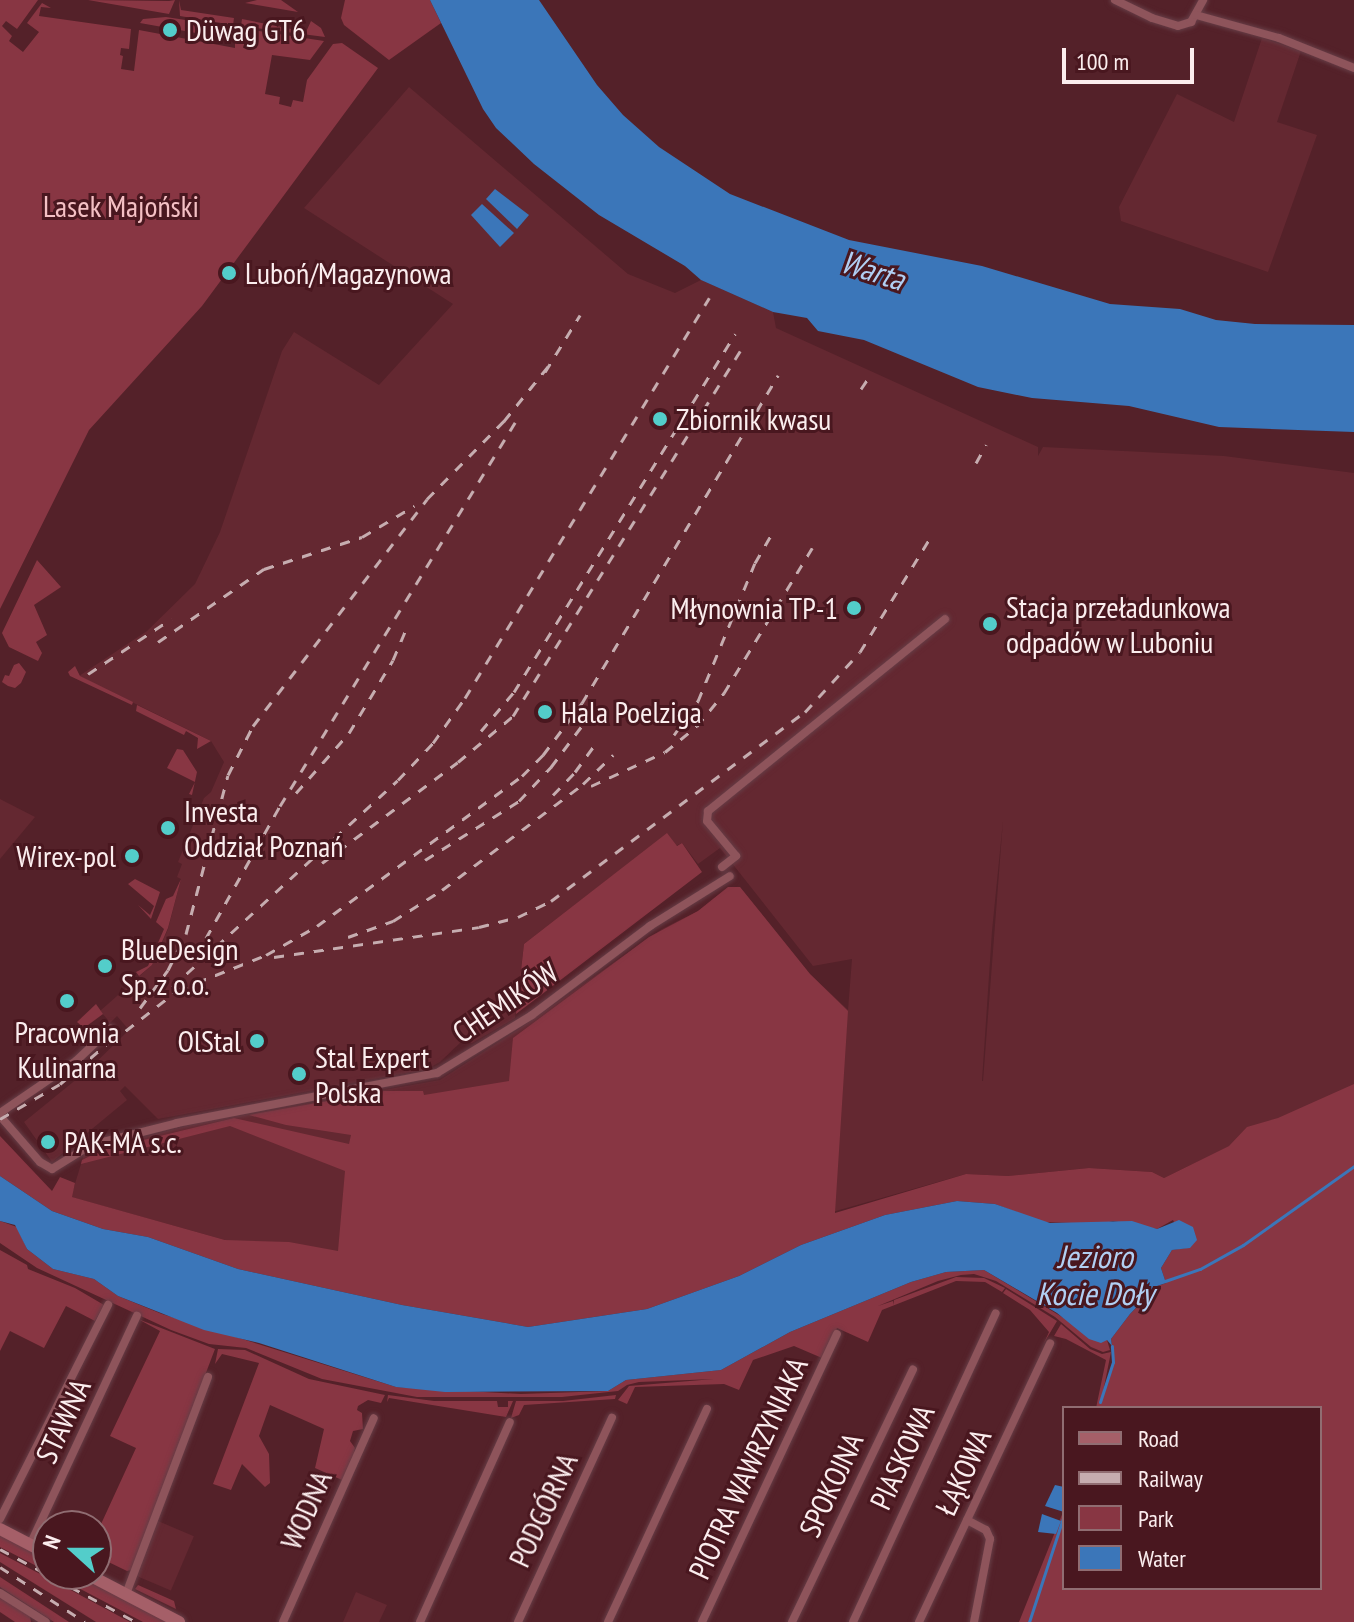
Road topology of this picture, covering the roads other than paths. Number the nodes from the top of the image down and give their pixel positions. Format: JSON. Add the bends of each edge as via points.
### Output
{"nodes":[{"id":1,"x":1115,"y":0,"type":"edge"},
{"id":2,"x":1203,"y":0,"type":"edge"},
{"id":3,"x":1196,"y":15,"type":"junction"},
{"id":4,"x":1354,"y":68,"type":"edge"},
{"id":5,"x":945,"y":619,"type":"dead end"},
{"id":6,"x":722,"y":867,"type":"dead end"},
{"id":7,"x":730,"y":876,"type":"dead end"},
{"id":8,"x":110,"y":1029,"type":"dead end"},
{"id":9,"x":0,"y":1115,"type":"edge"},
{"id":10,"x":0,"y":1131,"type":"edge"},
{"id":11,"x":16,"y":1137,"type":"junction"},
{"id":12,"x":108,"y":1305,"type":"dead end"},
{"id":13,"x":996,"y":1313,"type":"dead end"},
{"id":14,"x":137,"y":1316,"type":"dead end"},
{"id":15,"x":837,"y":1334,"type":"dead end"},
{"id":16,"x":1050,"y":1343,"type":"dead end"},
{"id":17,"x":913,"y":1369,"type":"dead end"},
{"id":18,"x":208,"y":1377,"type":"dead end"},
{"id":19,"x":707,"y":1409,"type":"dead end"},
{"id":20,"x":374,"y":1418,"type":"dead end"},
{"id":21,"x":612,"y":1418,"type":"dead end"},
{"id":22,"x":510,"y":1422,"type":"dead end"},
{"id":23,"x":0,"y":1519,"type":"edge"},
{"id":24,"x":967,"y":1520,"type":"junction"},
{"id":25,"x":0,"y":1529,"type":"edge"},
{"id":26,"x":30,"y":1545,"type":"joint"},
{"id":27,"x":112,"y":1587,"type":"edge"},
{"id":28,"x":0,"y":1593,"type":"edge"},
{"id":29,"x":126,"y":1594,"type":"junction"},
{"id":30,"x":46,"y":1622,"type":"edge"},
{"id":31,"x":179,"y":1622,"type":"edge"},
{"id":32,"x":283,"y":1622,"type":"edge"},
{"id":33,"x":420,"y":1622,"type":"edge"},
{"id":34,"x":518,"y":1622,"type":"edge"},
{"id":35,"x":608,"y":1622,"type":"edge"},
{"id":36,"x":702,"y":1622,"type":"edge"},
{"id":37,"x":792,"y":1622,"type":"edge"},
{"id":38,"x":853,"y":1622,"type":"edge"},
{"id":39,"x":919,"y":1622,"type":"edge"},
{"id":40,"x":974,"y":1622,"type":"edge"}],
"edges":[{"from":1,"to":3,"type":"street","via":[[1174,25],[1191,22]]},
{"from":2,"to":3,"type":"street"},
{"from":3,"to":4,"type":"street","via":[[1279,38]]},
{"from":5,"to":6,"type":"street","via":[[708,811],[707,821],[736,856]]},
{"from":7,"to":11,"type":"street","name":"CHEMIKÓW","via":[[650,926],[532,1015],[437,1073],[177,1123],[91,1145],[56,1169],[44,1166]]},
{"from":8,"to":9,"type":"street","via":[[67,1068]]},
{"from":9,"to":11,"type":"street","name":"CHEMIKÓW"},
{"from":10,"to":11,"type":"street","name":"CHEMIKÓW"},
{"from":12,"to":23,"type":"street"},
{"from":13,"to":38,"type":"street","name":"PIASKOWA"},
{"from":14,"to":26,"type":"street","name":"STAWNA"},
{"from":15,"to":36,"type":"street","name":"PIOTRA WAWRZYNIAKA"},
{"from":16,"to":24,"type":"street","name":"ŁĄKOWA"},
{"from":17,"to":37,"type":"street","name":"SPOKOJNA"},
{"from":18,"to":29,"type":"street"},
{"from":19,"to":35,"type":"street"},
{"from":20,"to":32,"type":"street","name":"WODNA"},
{"from":21,"to":34,"type":"street","name":"PODGÓRNA"},
{"from":22,"to":33,"type":"street"},
{"from":24,"to":39,"type":"street","name":"ŁĄKOWA"},
{"from":24,"to":40,"type":"street","via":[[986,1530],[990,1539]]},
{"from":25,"to":26,"type":"main road"},
{"from":27,"to":29,"type":"main road"},
{"from":28,"to":30,"type":"street"},
{"from":29,"to":31,"type":"main road"}]}
